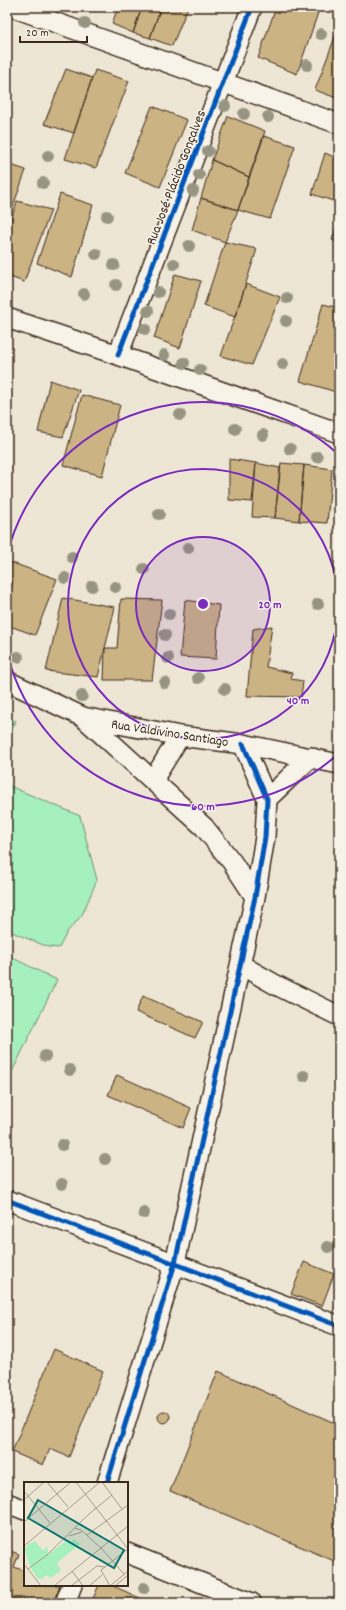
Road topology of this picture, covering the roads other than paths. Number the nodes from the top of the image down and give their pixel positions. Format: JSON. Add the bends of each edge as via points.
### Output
{"nodes":[{"id":1,"x":12,"y":7,"type":"edge"},
{"id":2,"x":252,"y":7,"type":"edge"},
{"id":3,"x":224,"y":82,"type":"junction"},
{"id":4,"x":339,"y":124,"type":"edge"},
{"id":5,"x":7,"y":318,"type":"edge"},
{"id":6,"x":118,"y":355,"type":"junction"},
{"id":7,"x":339,"y":433,"type":"edge"},
{"id":8,"x":7,"y":681,"type":"edge"},
{"id":9,"x":83,"y":717,"type":"junction"},
{"id":10,"x":180,"y":736,"type":"junction"},
{"id":11,"x":243,"y":744,"type":"junction"},
{"id":12,"x":311,"y":757,"type":"junction"},
{"id":13,"x":339,"y":764,"type":"edge"},
{"id":14,"x":154,"y":780,"type":"junction"},
{"id":15,"x":267,"y":799,"type":"junction"},
{"id":16,"x":255,"y":897,"type":"junction"},
{"id":17,"x":240,"y":965,"type":"junction"},
{"id":18,"x":339,"y":1016,"type":"edge"},
{"id":19,"x":7,"y":1200,"type":"edge"},
{"id":20,"x":175,"y":1263,"type":"junction"},
{"id":21,"x":339,"y":1326,"type":"edge"},
{"id":22,"x":107,"y":1482,"type":"edge"},
{"id":23,"x":7,"y":1503,"type":"edge"},
{"id":24,"x":24,"y":1510,"type":"edge"},
{"id":25,"x":128,"y":1553,"type":"edge"},
{"id":26,"x":72,"y":1586,"type":"edge"},
{"id":27,"x":65,"y":1603,"type":"edge"},
{"id":28,"x":252,"y":1603,"type":"edge"}],
"edges":[{"from":1,"to":3,"type":"street"},
{"from":2,"to":3,"type":"street","name":"Rua José Plácido Gonçalves"},
{"from":3,"to":4,"type":"street"},
{"from":3,"to":6,"type":"street","name":"Rua José Plácido Gonçalves"},
{"from":5,"to":6,"type":"street"},
{"from":6,"to":7,"type":"street"},
{"from":8,"to":9,"type":"street","name":"Rua Valdivino Santiago"},
{"from":9,"to":10,"type":"street","name":"Rua Valdivino Santiago"},
{"from":9,"to":14,"type":"street"},
{"from":10,"to":11,"type":"street","name":"Rua Valdivino Santiago"},
{"from":10,"to":14,"type":"street"},
{"from":11,"to":12,"type":"street","name":"Rua Valdivino Santiago"},
{"from":11,"to":15,"type":"street"},
{"from":12,"to":13,"type":"street","name":"Rua Valdivino Santiago"},
{"from":12,"to":15,"type":"street"},
{"from":14,"to":16,"type":"street","via":[[204,827],[232,862]]},
{"from":15,"to":16,"type":"street","via":[[266,837]]},
{"from":16,"to":17,"type":"street"},
{"from":17,"to":18,"type":"street"},
{"from":17,"to":20,"type":"street"},
{"from":19,"to":20,"type":"street"},
{"from":20,"to":21,"type":"street"},
{"from":20,"to":22,"type":"street"},
{"from":23,"to":24,"type":"street"},
{"from":25,"to":28,"type":"street"},
{"from":26,"to":27,"type":"street"}]}
